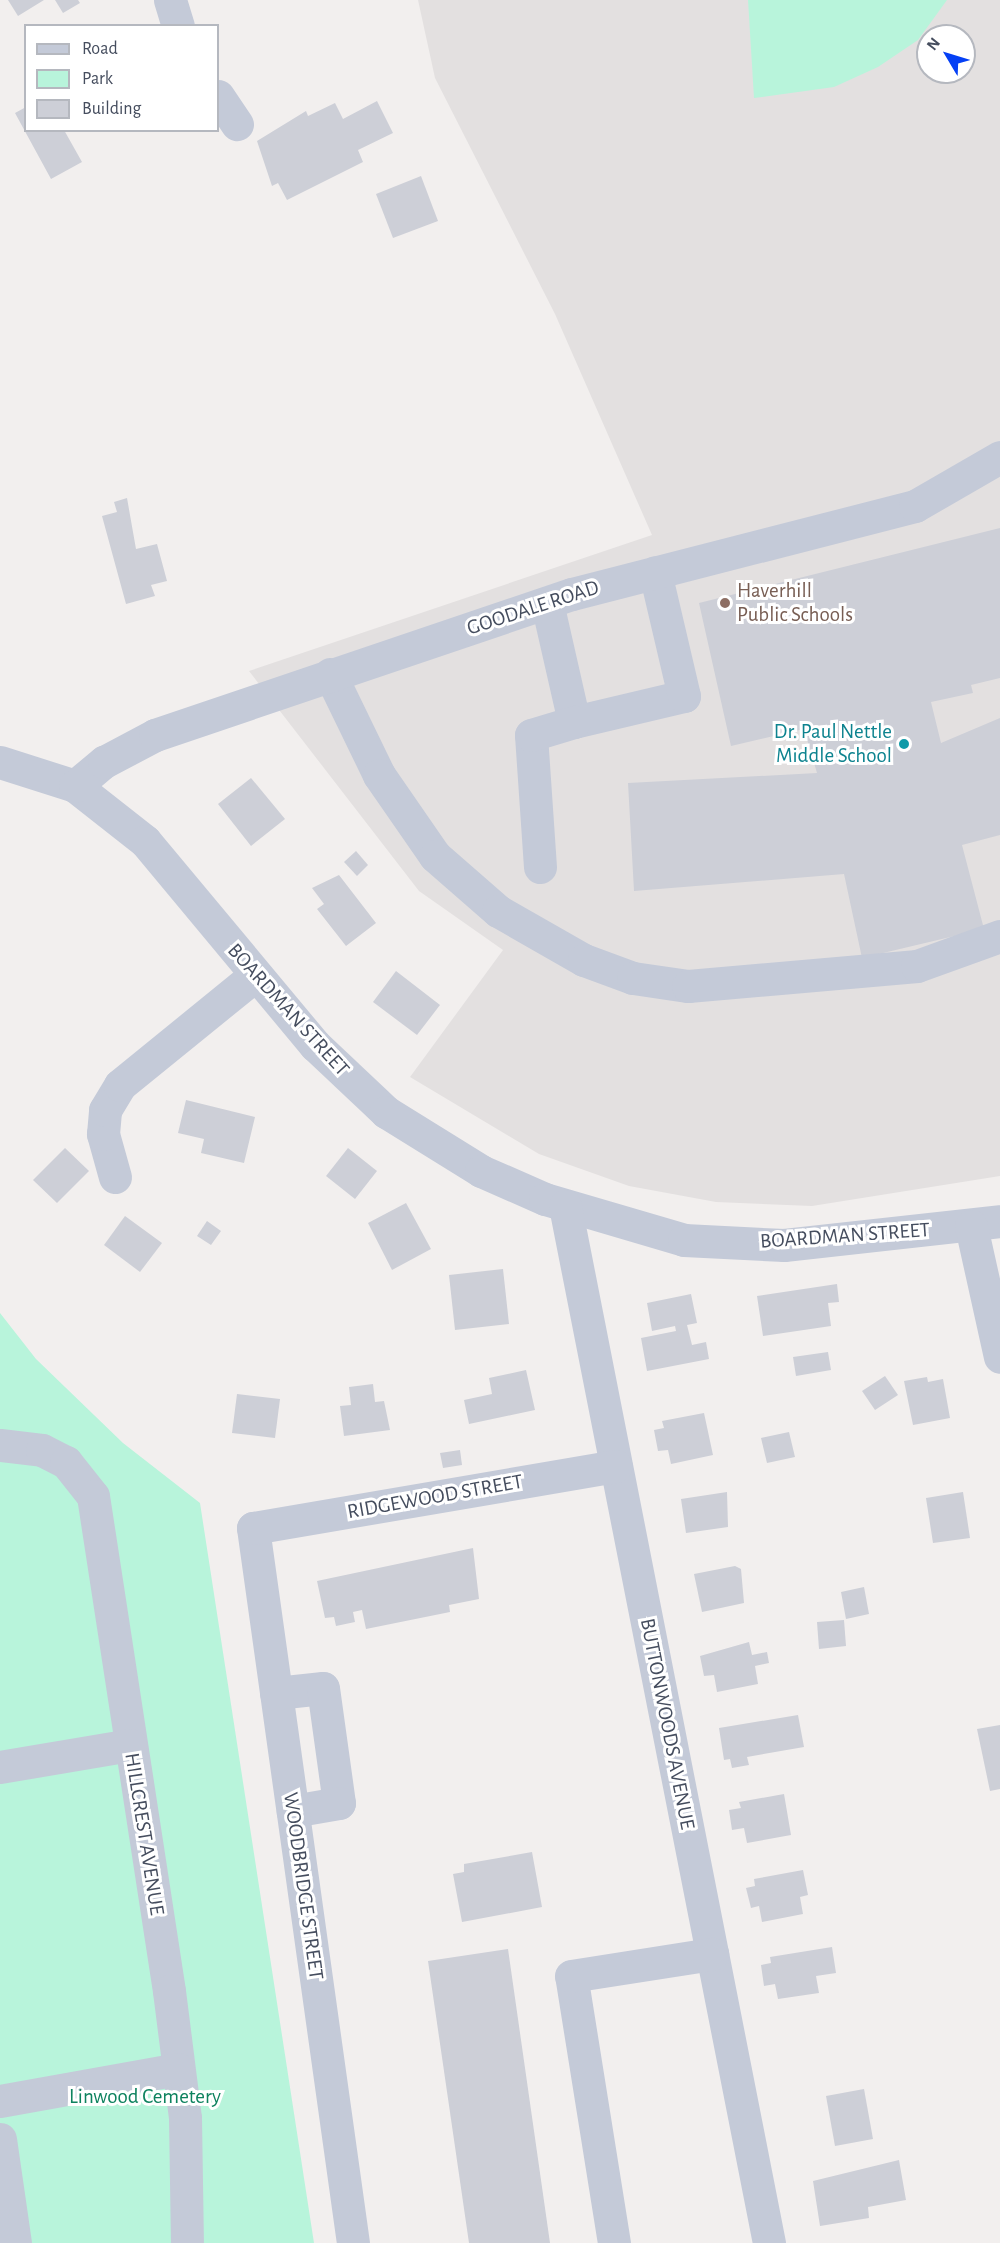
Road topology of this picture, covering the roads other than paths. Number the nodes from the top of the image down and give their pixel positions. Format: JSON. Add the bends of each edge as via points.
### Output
{"nodes":[{"id":1,"x":170,"y":0,"type":"edge"},
{"id":2,"x":177,"y":24,"type":"edge"},
{"id":3,"x":219,"y":97,"type":"edge"},
{"id":4,"x":237,"y":124,"type":"dead end"},
{"id":5,"x":1000,"y":457,"type":"edge"},
{"id":6,"x":655,"y":572,"type":"junction"},
{"id":7,"x":547,"y":603,"type":"junction"},
{"id":8,"x":330,"y":674,"type":"junction"},
{"id":9,"x":574,"y":722,"type":"junction"},
{"id":10,"x":0,"y":739,"type":"edge"},
{"id":11,"x":12,"y":764,"type":"edge"},
{"id":12,"x":75,"y":786,"type":"junction"},
{"id":13,"x":540,"y":867,"type":"dead end"},
{"id":14,"x":1000,"y":936,"type":"edge"},
{"id":15,"x":254,"y":977,"type":"junction"},
{"id":16,"x":115,"y":1177,"type":"dead end"},
{"id":17,"x":565,"y":1206,"type":"junction"},
{"id":18,"x":986,"y":1224,"type":"edge"},
{"id":19,"x":1000,"y":1357,"type":"edge"},
{"id":20,"x":0,"y":1445,"type":"edge"},
{"id":21,"x":616,"y":1466,"type":"junction"},
{"id":22,"x":253,"y":1528,"type":"joint"},
{"id":23,"x":276,"y":1693,"type":"junction"},
{"id":24,"x":130,"y":1745,"type":"junction"},
{"id":25,"x":0,"y":1767,"type":"edge"},
{"id":26,"x":293,"y":1811,"type":"junction"},
{"id":27,"x":712,"y":1954,"type":"junction"},
{"id":28,"x":178,"y":2069,"type":"junction"},
{"id":29,"x":0,"y":2101,"type":"edge"},
{"id":30,"x":0,"y":2139,"type":"edge"},
{"id":31,"x":15,"y":2243,"type":"edge"},
{"id":32,"x":187,"y":2243,"type":"edge"},
{"id":33,"x":353,"y":2243,"type":"edge"},
{"id":34,"x":614,"y":2243,"type":"edge"},
{"id":35,"x":769,"y":2243,"type":"edge"}],
"edges":[{"from":1,"to":2,"type":"street"},
{"from":3,"to":4,"type":"street"},
{"from":5,"to":6,"type":"street","name":"GOODALE ROAD","via":[[915,506]]},
{"from":6,"to":7,"type":"street","name":"GOODALE ROAD"},
{"from":6,"to":9,"type":"street","via":[[684,696]]},
{"from":7,"to":8,"type":"street","name":"GOODALE ROAD"},
{"from":7,"to":9,"type":"street"},
{"from":8,"to":12,"type":"street","name":"GOODALE ROAD","via":[[155,735],[104,762]]},
{"from":8,"to":14,"type":"street","via":[[379,775],[435,856],[498,911],[584,960],[633,978],[688,986],[916,966]]},
{"from":9,"to":13,"type":"street","via":[[531,735]]},
{"from":10,"to":11,"type":"street"},
{"from":11,"to":12,"type":"street","name":"BOARDMAN STREET"},
{"from":12,"to":15,"type":"street","name":"BOARDMAN STREET","via":[[145,841]]},
{"from":15,"to":16,"type":"street","via":[[120,1085],[105,1110],[103,1134]]},
{"from":15,"to":17,"type":"street","name":"BOARDMAN STREET","via":[[315,1046],[386,1112],[481,1170]]},
{"from":17,"to":18,"type":"street","name":"BOARDMAN STREET","via":[[695,1240],[784,1245]]},
{"from":17,"to":21,"type":"street","name":"BUTTONWOODS AVENUE"},
{"from":18,"to":19,"type":"street"},
{"from":20,"to":24,"type":"street","name":"HILLCREST AVENUE","via":[[42,1450],[66,1462],[93,1496]]},
{"from":21,"to":22,"type":"street","name":"RIDGEWOOD STREET"},
{"from":21,"to":27,"type":"street","name":"BUTTONWOODS AVENUE"},
{"from":22,"to":23,"type":"street","name":"WOODBRIDGE STREET"},
{"from":23,"to":26,"type":"street","name":"WOODBRIDGE STREET"},
{"from":23,"to":26,"type":"street","via":[[323,1688],[339,1803]]},
{"from":24,"to":25,"type":"street"},
{"from":24,"to":28,"type":"street","name":"HILLCREST AVENUE"},
{"from":26,"to":33,"type":"street","name":"WOODBRIDGE STREET"},
{"from":27,"to":34,"type":"street","via":[[572,1976]]},
{"from":27,"to":35,"type":"street","name":"BUTTONWOODS AVENUE"},
{"from":28,"to":29,"type":"street"},
{"from":28,"to":32,"type":"street","name":"HILLCREST AVENUE","via":[[189,2192]]},
{"from":30,"to":31,"type":"street"}]}
